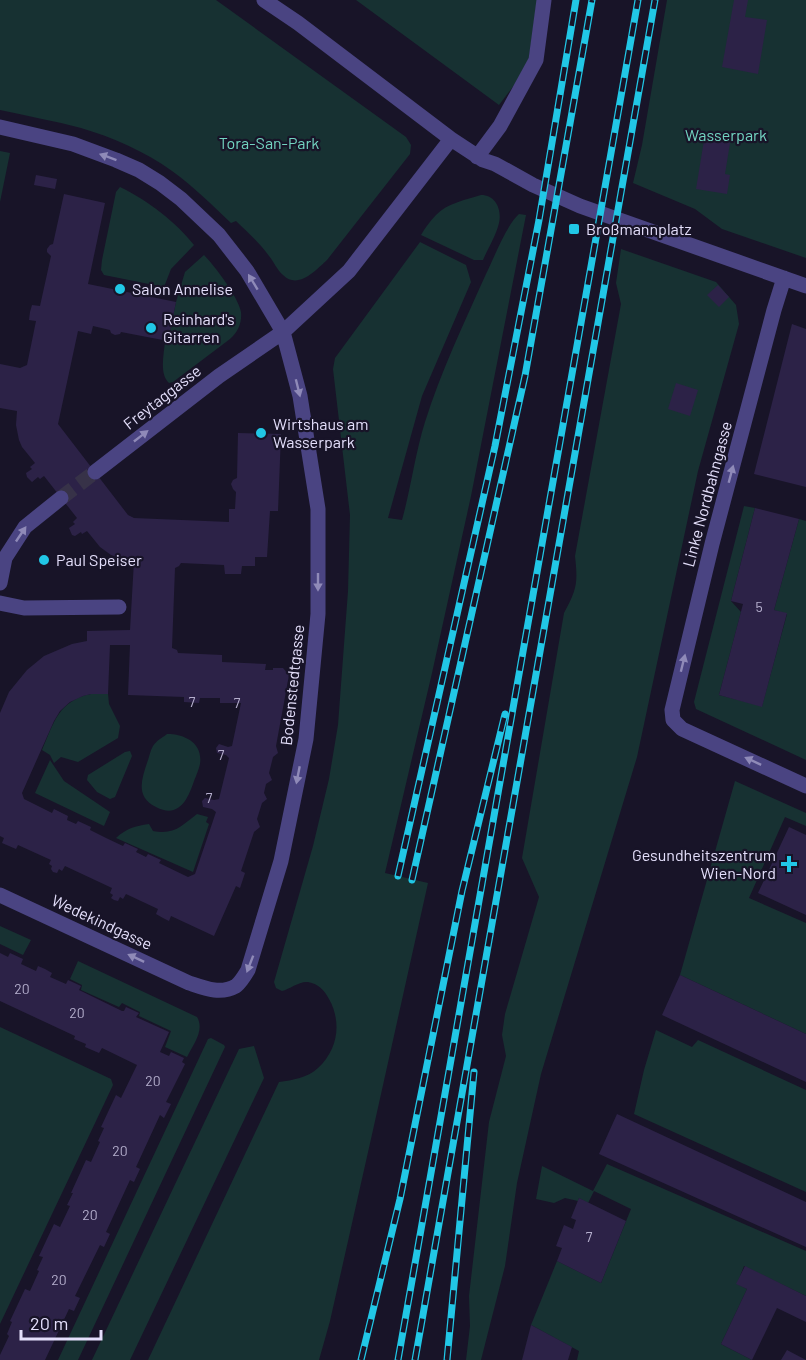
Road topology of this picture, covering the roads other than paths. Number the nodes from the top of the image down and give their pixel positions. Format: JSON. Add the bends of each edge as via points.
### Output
{"nodes":[{"id":1,"x":264,"y":0,"type":"edge"},
{"id":2,"x":544,"y":0,"type":"edge"},
{"id":3,"x":0,"y":127,"type":"edge"},
{"id":4,"x":451,"y":139,"type":"junction"},
{"id":5,"x":477,"y":157,"type":"junction"},
{"id":6,"x":784,"y":278,"type":"junction"},
{"id":7,"x":806,"y":286,"type":"edge"},
{"id":8,"x":283,"y":332,"type":"junction"},
{"id":9,"x":95,"y":472,"type":"tunnel mouth"},
{"id":10,"x":61,"y":498,"type":"tunnel mouth"},
{"id":11,"x":0,"y":583,"type":"edge"},
{"id":12,"x":0,"y":603,"type":"edge"},
{"id":13,"x":119,"y":607,"type":"dead end"},
{"id":14,"x":806,"y":786,"type":"edge"},
{"id":15,"x":0,"y":895,"type":"edge"},
{"id":16,"x":189,"y":983,"type":"joint"}],
"edges":[{"from":1,"to":4,"type":"street"},
{"from":2,"to":5,"type":"street","via":[[536,60],[500,126]]},
{"from":8,"to":3,"type":"street","one_way":true,"via":[[247,271],[219,236],[160,183],[73,144]]},
{"from":4,"to":5,"type":"street"},
{"from":4,"to":8,"type":"street","via":[[349,271]]},
{"from":5,"to":6,"type":"street","via":[[580,206]]},
{"from":6,"to":7,"type":"street"},
{"from":14,"to":6,"type":"street","name":"Linke Nordbahngasse","one_way":true,"via":[[682,729],[673,720],[672,710]]},
{"from":9,"to":8,"type":"street","name":"Freytaggasse","one_way":true},
{"from":8,"to":16,"type":"street","name":"Bodenstedtgasse","one_way":true,"via":[[300,396],[318,508],[318,614],[306,739],[281,861],[248,970],[237,985],[224,990]]},
{"from":11,"to":10,"type":"street","one_way":true,"via":[[5,558],[25,527]]},
{"from":12,"to":13,"type":"street","via":[[24,608]]},
{"from":16,"to":15,"type":"street","name":"Wedekindgasse","one_way":true}]}
